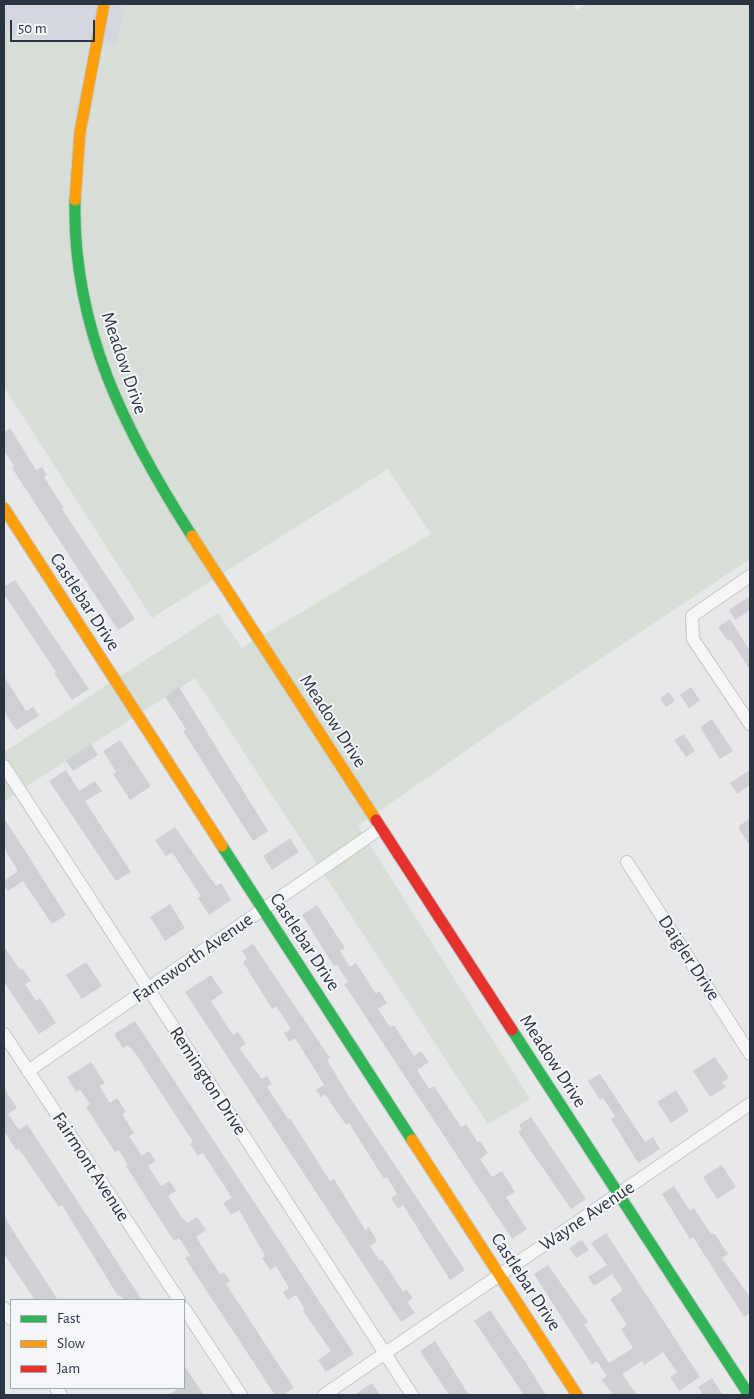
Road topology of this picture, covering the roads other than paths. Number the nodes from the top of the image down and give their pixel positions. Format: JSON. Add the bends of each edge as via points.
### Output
{"nodes":[{"id":1,"x":104,"y":4,"type":"edge"},
{"id":2,"x":4,"y":508,"type":"edge"},
{"id":3,"x":750,"y":576,"type":"edge"},
{"id":4,"x":750,"y":724,"type":"edge"},
{"id":5,"x":4,"y":766,"type":"edge"},
{"id":6,"x":382,"y":828,"type":"junction"},
{"id":7,"x":627,"y":862,"type":"dead end"},
{"id":8,"x":263,"y":910,"type":"junction"},
{"id":9,"x":148,"y":989,"type":"junction"},
{"id":10,"x":4,"y":1034,"type":"edge"},
{"id":11,"x":750,"y":1054,"type":"edge"},
{"id":12,"x":28,"y":1071,"type":"junction"},
{"id":13,"x":750,"y":1104,"type":"edge"},
{"id":14,"x":619,"y":1194,"type":"junction"},
{"id":15,"x":500,"y":1274,"type":"junction"},
{"id":16,"x":178,"y":1299,"type":"edge"},
{"id":17,"x":185,"y":1310,"type":"edge"},
{"id":18,"x":385,"y":1355,"type":"junction"},
{"id":19,"x":241,"y":1395,"type":"edge"},
{"id":20,"x":324,"y":1395,"type":"edge"},
{"id":21,"x":412,"y":1395,"type":"edge"},
{"id":22,"x":577,"y":1395,"type":"edge"},
{"id":23,"x":749,"y":1395,"type":"edge"}],
"edges":[{"from":1,"to":6,"type":"street","name":"Meadow Drive","via":[[84,108],[76,202],[80,267],[89,318],[106,376],[146,463]]},
{"from":2,"to":8,"type":"street","name":"Castlebar Drive"},
{"from":3,"to":4,"type":"street","via":[[692,616],[693,639]]},
{"from":5,"to":9,"type":"street","name":"Remington Drive"},
{"from":6,"to":8,"type":"street","name":"Farnsworth Avenue"},
{"from":6,"to":14,"type":"street","name":"Meadow Drive"},
{"from":7,"to":11,"type":"street","name":"Daigler Drive"},
{"from":8,"to":9,"type":"street","name":"Farnsworth Avenue"},
{"from":8,"to":15,"type":"street","name":"Castlebar Drive"},
{"from":9,"to":12,"type":"street","name":"Farnsworth Avenue"},
{"from":9,"to":18,"type":"street","name":"Remington Drive"},
{"from":10,"to":12,"type":"street","name":"Fairmont Avenue"},
{"from":12,"to":16,"type":"street","name":"Fairmont Avenue"},
{"from":13,"to":14,"type":"street","name":"Wayne Avenue"},
{"from":14,"to":15,"type":"street","name":"Wayne Avenue"},
{"from":14,"to":23,"type":"street","name":"Meadow Drive"},
{"from":15,"to":18,"type":"street","name":"Wayne Avenue"},
{"from":15,"to":22,"type":"street","name":"Castlebar Drive"},
{"from":17,"to":19,"type":"street"},
{"from":18,"to":20,"type":"street","name":"Wayne Avenue"},
{"from":18,"to":21,"type":"street","name":"Remington Drive"}]}
